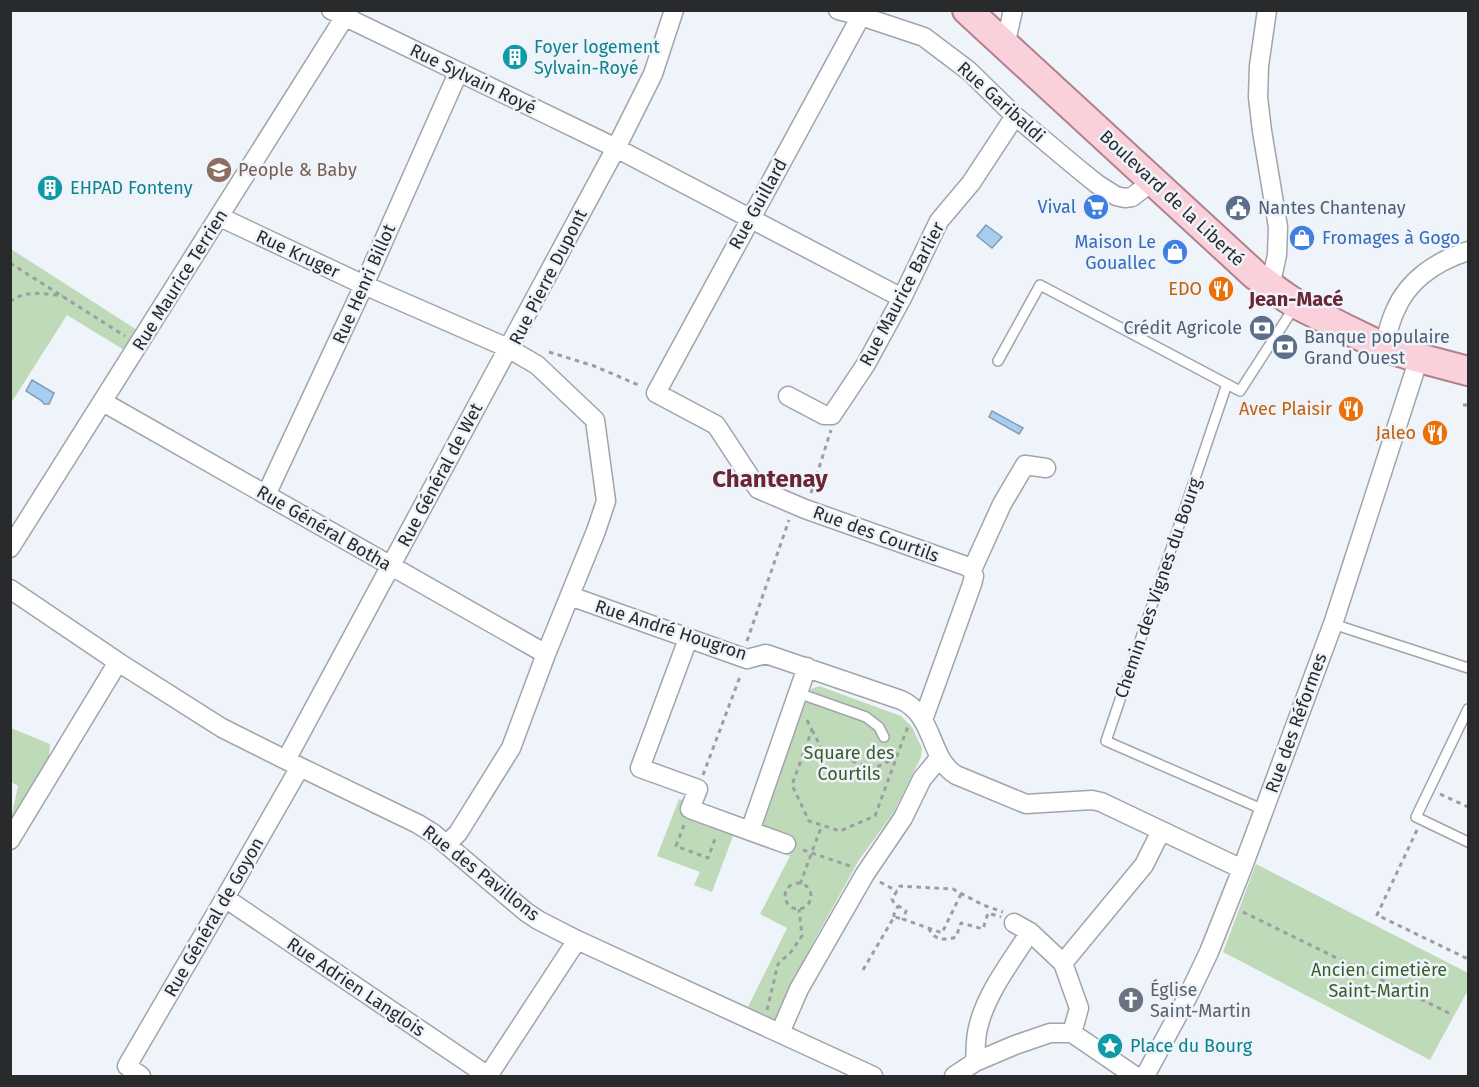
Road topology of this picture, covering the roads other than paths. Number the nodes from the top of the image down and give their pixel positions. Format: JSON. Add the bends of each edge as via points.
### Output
{"nodes":[{"id":1,"x":674,"y":10,"type":"edge"},
{"id":2,"x":838,"y":10,"type":"edge"},
{"id":3,"x":967,"y":10,"type":"edge"},
{"id":4,"x":1013,"y":10,"type":"edge"},
{"id":5,"x":1267,"y":10,"type":"edge"},
{"id":6,"x":342,"y":13,"type":"edge"},
{"id":7,"x":861,"y":16,"type":"junction"},
{"id":8,"x":1005,"y":46,"type":"junction"},
{"id":9,"x":458,"y":73,"type":"junction"},
{"id":10,"x":1015,"y":116,"type":"junction"},
{"id":11,"x":616,"y":147,"type":"junction"},
{"id":12,"x":1153,"y":181,"type":"junction"},
{"id":13,"x":220,"y":217,"type":"junction"},
{"id":14,"x":750,"y":218,"type":"junction"},
{"id":15,"x":1468,"y":251,"type":"edge"},
{"id":16,"x":364,"y":285,"type":"junction"},
{"id":17,"x":1270,"y":287,"type":"junction"},
{"id":18,"x":903,"y":298,"type":"junction"},
{"id":19,"x":1296,"y":304,"type":"junction"},
{"id":20,"x":1383,"y":346,"type":"junction"},
{"id":21,"x":508,"y":348,"type":"junction"},
{"id":22,"x":1419,"y":358,"type":"junction"},
{"id":23,"x":998,"y":361,"type":"dead end"},
{"id":24,"x":1468,"y":371,"type":"edge"},
{"id":25,"x":1227,"y":384,"type":"junction"},
{"id":26,"x":656,"y":393,"type":"joint"},
{"id":27,"x":788,"y":396,"type":"dead end"},
{"id":28,"x":103,"y":402,"type":"junction"},
{"id":29,"x":1046,"y":468,"type":"dead end"},
{"id":30,"x":266,"y":495,"type":"junction"},
{"id":31,"x":10,"y":548,"type":"edge"},
{"id":32,"x":390,"y":566,"type":"junction"},
{"id":33,"x":972,"y":570,"type":"junction"},
{"id":34,"x":10,"y":589,"type":"edge"},
{"id":35,"x":570,"y":596,"type":"junction"},
{"id":36,"x":1333,"y":624,"type":"junction"},
{"id":37,"x":688,"y":639,"type":"junction"},
{"id":38,"x":546,"y":654,"type":"junction"},
{"id":39,"x":118,"y":662,"type":"junction"},
{"id":40,"x":807,"y":667,"type":"junction"},
{"id":41,"x":1468,"y":668,"type":"edge"},
{"id":42,"x":797,"y":696,"type":"junction"},
{"id":43,"x":1468,"y":709,"type":"edge"},
{"id":44,"x":921,"y":717,"type":"junction"},
{"id":45,"x":884,"y":737,"type":"dead end"},
{"id":46,"x":940,"y":757,"type":"junction"},
{"id":47,"x":293,"y":763,"type":"junction"},
{"id":48,"x":1264,"y":810,"type":"junction"},
{"id":49,"x":750,"y":831,"type":"junction"},
{"id":50,"x":1161,"y":831,"type":"junction"},
{"id":51,"x":10,"y":840,"type":"edge"},
{"id":52,"x":1468,"y":842,"type":"edge"},
{"id":53,"x":447,"y":844,"type":"junction"},
{"id":54,"x":786,"y":844,"type":"road end"},
{"id":55,"x":1242,"y":869,"type":"junction"},
{"id":56,"x":225,"y":898,"type":"junction"},
{"id":57,"x":577,"y":940,"type":"junction"},
{"id":58,"x":1063,"y":963,"type":"junction"},
{"id":59,"x":771,"y":1030,"type":"junction"},
{"id":60,"x":1071,"y":1033,"type":"junction"},
{"id":61,"x":975,"y":1062,"type":"junction"},
{"id":62,"x":134,"y":1071,"type":"edge"},
{"id":63,"x":488,"y":1077,"type":"edge"},
{"id":64,"x":873,"y":1077,"type":"edge"},
{"id":65,"x":954,"y":1077,"type":"edge"},
{"id":66,"x":1135,"y":1077,"type":"edge"},
{"id":67,"x":1145,"y":1077,"type":"edge"}],
"edges":[{"from":1,"to":11,"type":"street","name":"Rue Pierre Dupont","via":[[653,74]]},
{"from":2,"to":7,"type":"street","name":"Rue Garibaldi"},
{"from":3,"to":8,"type":"main road","name":"Boulevard de la Liberté"},
{"from":4,"to":8,"type":"street"},
{"from":5,"to":17,"type":"street","via":[[1258,97],[1278,227]]},
{"from":6,"to":9,"type":"street","name":"Rue Sylvain Royé"},
{"from":6,"to":13,"type":"street","name":"Rue Maurice Terrien"},
{"from":7,"to":10,"type":"street","name":"Rue Garibaldi","via":[[924,37],[969,71]]},
{"from":7,"to":14,"type":"street","name":"Rue Guillard"},
{"from":8,"to":12,"type":"main road","name":"Boulevard de la Liberté"},
{"from":9,"to":11,"type":"street","name":"Rue Sylvain Royé"},
{"from":9,"to":16,"type":"street","name":"Rue Henri Billot"},
{"from":10,"to":12,"type":"street","name":"Rue Garibaldi","via":[[1116,196],[1132,197]]},
{"from":10,"to":18,"type":"street","name":"Rue Maurice Barlier","via":[[971,183],[939,221]]},
{"from":11,"to":14,"type":"street","name":"Rue Sylvain Royé"},
{"from":11,"to":21,"type":"street","name":"Rue Pierre Dupont"},
{"from":12,"to":17,"type":"main road","name":"Boulevard de la Liberté"},
{"from":13,"to":16,"type":"street","name":"Rue Kruger"},
{"from":13,"to":28,"type":"street","name":"Rue Maurice Terrien"},
{"from":14,"to":18,"type":"street","name":"Rue Sylvain Royé"},
{"from":14,"to":26,"type":"street","name":"Rue Guillard"},
{"from":15,"to":20,"type":"street","via":[[1420,275],[1396,309]]},
{"from":16,"to":21,"type":"street","name":"Rue Kruger"},
{"from":16,"to":30,"type":"street","name":"Rue Henri Billot"},
{"from":17,"to":19,"type":"main road","name":"Boulevard de la Liberté"},
{"from":18,"to":27,"type":"street","name":"Rue Maurice Barlier","via":[[832,415],[824,416]]},
{"from":19,"to":20,"type":"main road","name":"Boulevard de la Liberté"},
{"from":19,"to":25,"type":"lane","via":[[1240,391]]},
{"from":20,"to":22,"type":"main road","name":"Boulevard de la Liberté"},
{"from":21,"to":32,"type":"street","name":"Rue Général de Wet"},
{"from":21,"to":35,"type":"street","name":"Rue Pierre Dupont","via":[[537,365],[595,420],[606,501]]},
{"from":22,"to":24,"type":"main road","name":"Boulevard de la Liberté"},
{"from":22,"to":36,"type":"street","name":"Rue des Réformes"},
{"from":23,"to":25,"type":"lane","via":[[1040,285]]},
{"from":25,"to":48,"type":"lane","name":"Chemin des Vignes du Bourg","via":[[1106,741]]},
{"from":26,"to":33,"type":"street","name":"Rue des Courtils","via":[[716,425],[758,489]]},
{"from":28,"to":30,"type":"street","name":"Rue Général Botha"},
{"from":28,"to":31,"type":"street","name":"Rue Maurice Terrien"},
{"from":29,"to":33,"type":"street","via":[[1025,465]]},
{"from":30,"to":32,"type":"street","name":"Rue Général Botha"},
{"from":32,"to":38,"type":"street","name":"Rue Général Botha"},
{"from":32,"to":47,"type":"street","name":"Rue Général de Wet"},
{"from":33,"to":44,"type":"street","via":[[972,584]]},
{"from":34,"to":39,"type":"street","name":"Rue des Pavillons"},
{"from":35,"to":37,"type":"street","name":"Rue André Hougron"},
{"from":35,"to":38,"type":"street","name":"Rue Pierre Dupont"},
{"from":36,"to":41,"type":"lane"},
{"from":36,"to":48,"type":"street","name":"Rue des Réformes"},
{"from":37,"to":40,"type":"street","name":"Rue André Hougron","via":[[744,658],[766,654]]},
{"from":37,"to":49,"type":"street","via":[[640,768],[698,789],[690,809]]},
{"from":38,"to":53,"type":"street","name":"Rue Pierre Dupont","via":[[511,748],[458,833]]},
{"from":39,"to":47,"type":"street","name":"Rue des Pavillons","via":[[222,728]]},
{"from":39,"to":51,"type":"street"},
{"from":40,"to":42,"type":"street"},
{"from":40,"to":44,"type":"street","name":"Rue André Hougron","via":[[901,700]]},
{"from":42,"to":45,"type":"lane","via":[[866,717]]},
{"from":42,"to":49,"type":"street"},
{"from":43,"to":52,"type":"lane","via":[[1416,817]]},
{"from":44,"to":46,"type":"street"},
{"from":46,"to":50,"type":"street","via":[[956,775],[1026,804],[1092,800]]},
{"from":46,"to":59,"type":"street","via":[[922,779],[903,818]]},
{"from":47,"to":53,"type":"street","name":"Rue des Pavillons","via":[[418,824]]},
{"from":47,"to":56,"type":"street","name":"Rue Général de Goyon"},
{"from":48,"to":55,"type":"street","name":"Rue des Réformes"},
{"from":49,"to":54,"type":"street"},
{"from":50,"to":55,"type":"street"},
{"from":50,"to":58,"type":"street","via":[[1144,865]]},
{"from":53,"to":57,"type":"street","name":"Rue des Pavillons","via":[[526,912]]},
{"from":55,"to":67,"type":"street","name":"Rue des Réformes","via":[[1209,952]]},
{"from":56,"to":62,"type":"street","name":"Rue Général de Goyon"},
{"from":56,"to":63,"type":"street","name":"Rue Adrien Langlois"},
{"from":57,"to":59,"type":"street","name":"Rue des Pavillons"},
{"from":57,"to":63,"type":"street"},
{"from":58,"to":60,"type":"street","via":[[1079,1008]]},
{"from":58,"to":61,"type":"street","via":[[1022,927],[982,1017]]},
{"from":59,"to":64,"type":"street","name":"Rue des Pavillons"},
{"from":60,"to":61,"type":"street","via":[[1050,1033]]},
{"from":60,"to":66,"type":"street"},
{"from":61,"to":65,"type":"street"}]}
